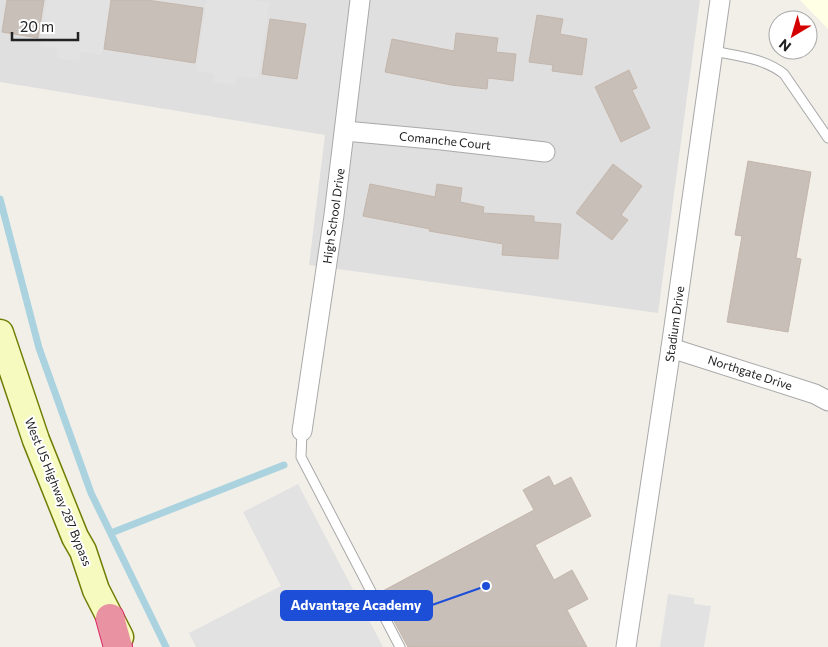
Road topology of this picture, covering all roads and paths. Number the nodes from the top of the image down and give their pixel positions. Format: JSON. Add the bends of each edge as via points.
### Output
{"nodes":[{"id":1,"x":360,"y":0,"type":"edge"},
{"id":2,"x":720,"y":0,"type":"edge"},
{"id":3,"x":713,"y":52,"type":"junction"},
{"id":4,"x":345,"y":131,"type":"junction"},
{"id":5,"x":828,"y":138,"type":"edge"},
{"id":6,"x":545,"y":152,"type":"dead end"},
{"id":7,"x":0,"y":333,"type":"edge"},
{"id":8,"x":671,"y":348,"type":"junction"},
{"id":9,"x":828,"y":401,"type":"edge"},
{"id":10,"x":302,"y":431,"type":"joint"},
{"id":11,"x":110,"y":618,"type":"junction"},
{"id":12,"x":629,"y":644,"type":"edge"},
{"id":13,"x":118,"y":647,"type":"edge"},
{"id":14,"x":125,"y":647,"type":"edge"},
{"id":15,"x":400,"y":647,"type":"edge"}],
"edges":[{"from":1,"to":4,"type":"street","name":"High School Drive"},
{"from":2,"to":3,"type":"street","name":"Stadium Drive"},
{"from":3,"to":5,"type":"lane","via":[[757,60],[775,67],[784,74]]},
{"from":3,"to":8,"type":"street","name":"Stadium Drive"},
{"from":4,"to":6,"type":"street","name":"Comanche Court"},
{"from":4,"to":10,"type":"street","name":"High School Drive"},
{"from":7,"to":11,"type":"main road","name":"West US Highway 287 Bypass","via":[[36,440]]},
{"from":8,"to":9,"type":"street","name":"Northgate Drive"},
{"from":8,"to":12,"type":"street","name":"Stadium Drive"},
{"from":10,"to":15,"type":"lane","via":[[301,457]]},
{"from":11,"to":13,"type":"highway"},
{"from":11,"to":14,"type":"main road","name":"West US Highway 287 Bypass"}]}
